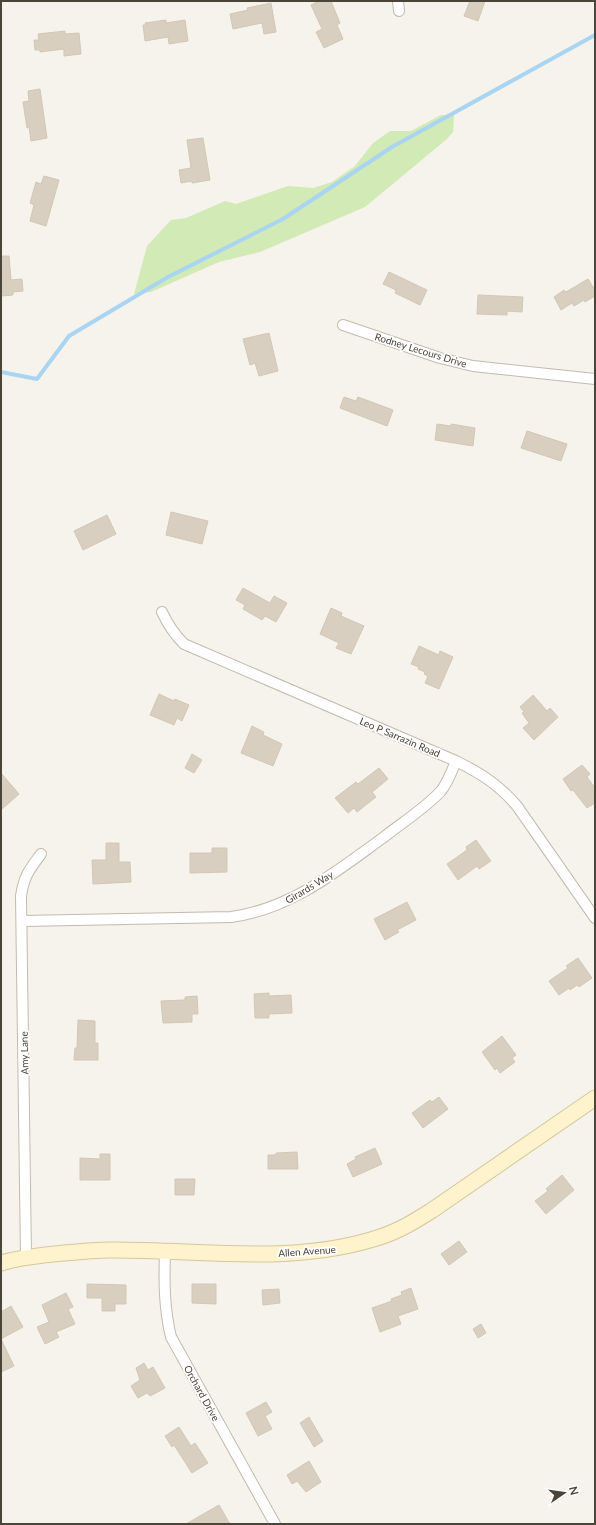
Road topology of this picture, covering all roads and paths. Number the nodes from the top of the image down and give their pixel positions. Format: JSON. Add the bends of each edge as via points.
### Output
{"nodes":[{"id":1,"x":343,"y":325,"type":"dead end"},
{"id":2,"x":595,"y":379,"type":"edge"},
{"id":3,"x":162,"y":612,"type":"dead end"},
{"id":4,"x":456,"y":761,"type":"junction"},
{"id":5,"x":41,"y":854,"type":"dead end"},
{"id":6,"x":595,"y":918,"type":"edge"},
{"id":7,"x":22,"y":921,"type":"junction"},
{"id":8,"x":595,"y":1098,"type":"edge"},
{"id":9,"x":165,"y":1252,"type":"junction"},
{"id":10,"x":26,"y":1258,"type":"junction"},
{"id":11,"x":1,"y":1263,"type":"edge"},
{"id":12,"x":275,"y":1524,"type":"edge"}],
"edges":[{"from":1,"to":2,"type":"street","name":"Rodney Lecours Drive","via":[[440,358],[473,366]]},
{"from":3,"to":4,"type":"street","name":"Leo P Sarrazin Road","via":[[174,635],[184,644]]},
{"from":4,"to":6,"type":"street","name":"Leo P Sarrazin Road","via":[[491,780],[505,792]]},
{"from":4,"to":7,"type":"street","name":"Girards Way","via":[[442,790],[418,811],[327,877],[279,905],[232,917]]},
{"from":5,"to":7,"type":"street","name":"Amy Lane","via":[[24,881]]},
{"from":7,"to":10,"type":"street","name":"Amy Lane"},
{"from":8,"to":9,"type":"street","name":"Allen Avenue","via":[[431,1211],[382,1237],[324,1251],[253,1254]]},
{"from":9,"to":10,"type":"street","name":"Allen Avenue","via":[[108,1250]]},
{"from":9,"to":12,"type":"street","name":"Orchard Drive","via":[[164,1298],[171,1336]]},
{"from":10,"to":11,"type":"street","name":"Allen Avenue"}]}
